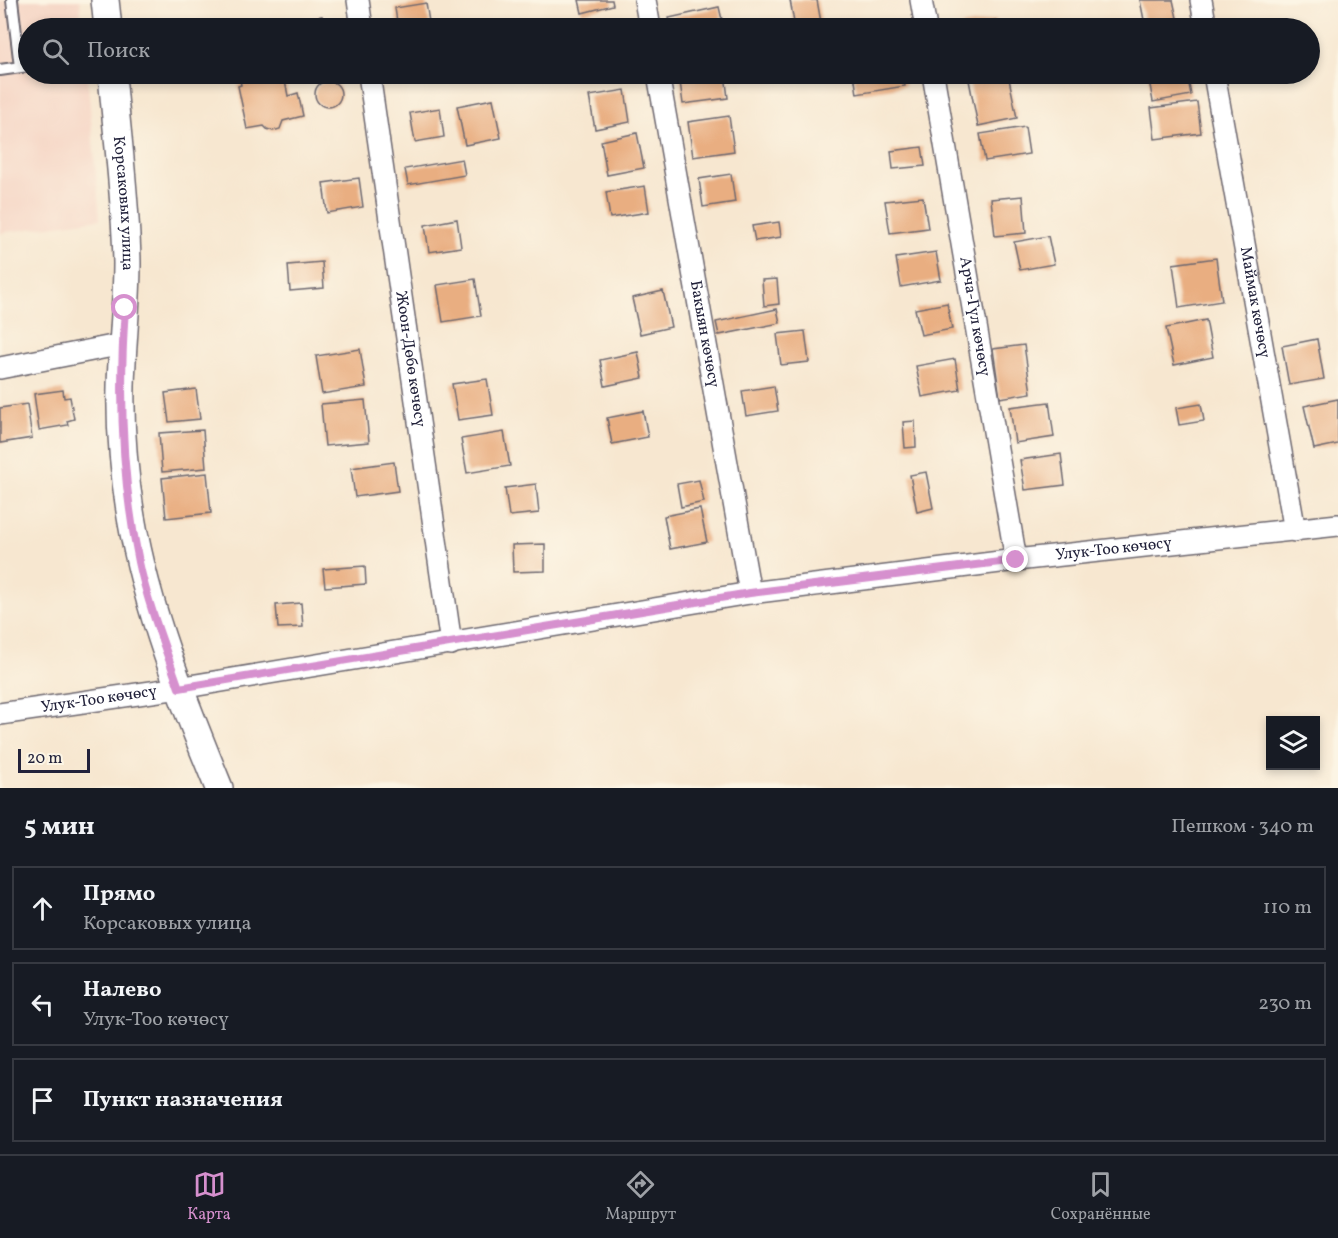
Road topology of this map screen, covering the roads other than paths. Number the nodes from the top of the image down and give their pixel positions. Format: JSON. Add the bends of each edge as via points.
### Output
{"nodes":[{"id":1,"x":12,"y":0,"type":"edge"},
{"id":2,"x":105,"y":0,"type":"edge"},
{"id":3,"x":358,"y":0,"type":"edge"},
{"id":4,"x":645,"y":0,"type":"edge"},
{"id":5,"x":921,"y":0,"type":"edge"},
{"id":6,"x":1202,"y":0,"type":"edge"},
{"id":7,"x":107,"y":18,"type":"edge"},
{"id":8,"x":361,"y":18,"type":"edge"},
{"id":9,"x":648,"y":18,"type":"edge"},
{"id":10,"x":924,"y":18,"type":"edge"},
{"id":11,"x":1205,"y":18,"type":"edge"},
{"id":12,"x":18,"y":34,"type":"edge"},
{"id":13,"x":18,"y":68,"type":"edge"},
{"id":14,"x":0,"y":70,"type":"edge"},
{"id":15,"x":113,"y":84,"type":"edge"},
{"id":16,"x":370,"y":84,"type":"edge"},
{"id":17,"x":660,"y":84,"type":"edge"},
{"id":18,"x":935,"y":84,"type":"edge"},
{"id":19,"x":1216,"y":84,"type":"edge"},
{"id":20,"x":123,"y":344,"type":"junction"},
{"id":21,"x":0,"y":368,"type":"edge"},
{"id":22,"x":1338,"y":525,"type":"edge"},
{"id":23,"x":1295,"y":531,"type":"junction"},
{"id":24,"x":1016,"y":560,"type":"junction"},
{"id":25,"x":750,"y":593,"type":"junction"},
{"id":26,"x":451,"y":644,"type":"junction"},
{"id":27,"x":179,"y":688,"type":"junction"},
{"id":28,"x":0,"y":714,"type":"edge"},
{"id":29,"x":219,"y":788,"type":"edge"}],
"edges":[{"from":1,"to":12,"type":"lane"},
{"from":2,"to":7,"type":"street"},
{"from":3,"to":8,"type":"street"},
{"from":4,"to":9,"type":"street"},
{"from":5,"to":10,"type":"street"},
{"from":6,"to":11,"type":"street"},
{"from":13,"to":14,"type":"lane"},
{"from":15,"to":20,"type":"street","name":"Корсаковых улица","via":[[127,263]]},
{"from":16,"to":26,"type":"street","name":"Жоон-Дөбө көчөсү"},
{"from":17,"to":25,"type":"street","name":"Бакыян көчөсү"},
{"from":18,"to":24,"type":"street","name":"Арча-Гүл көчөсү"},
{"from":19,"to":23,"type":"street","name":"Маймак көчөсү"},
{"from":20,"to":21,"type":"street"},
{"from":20,"to":27,"type":"street","name":"Корсаковых улица","via":[[122,427],[131,515],[140,564]]},
{"from":22,"to":23,"type":"street","name":"Улук-Тоо көчөсү"},
{"from":23,"to":24,"type":"street","name":"Улук-Тоо көчөсү"},
{"from":24,"to":25,"type":"street","name":"Улук-Тоо көчөсү"},
{"from":25,"to":26,"type":"street","name":"Улук-Тоо көчөсү"},
{"from":26,"to":27,"type":"street","name":"Улук-Тоо көчөсү"},
{"from":27,"to":28,"type":"street","name":"Улук-Тоо көчөсү"},
{"from":27,"to":29,"type":"street","name":"Корсаковых улица"}]}
